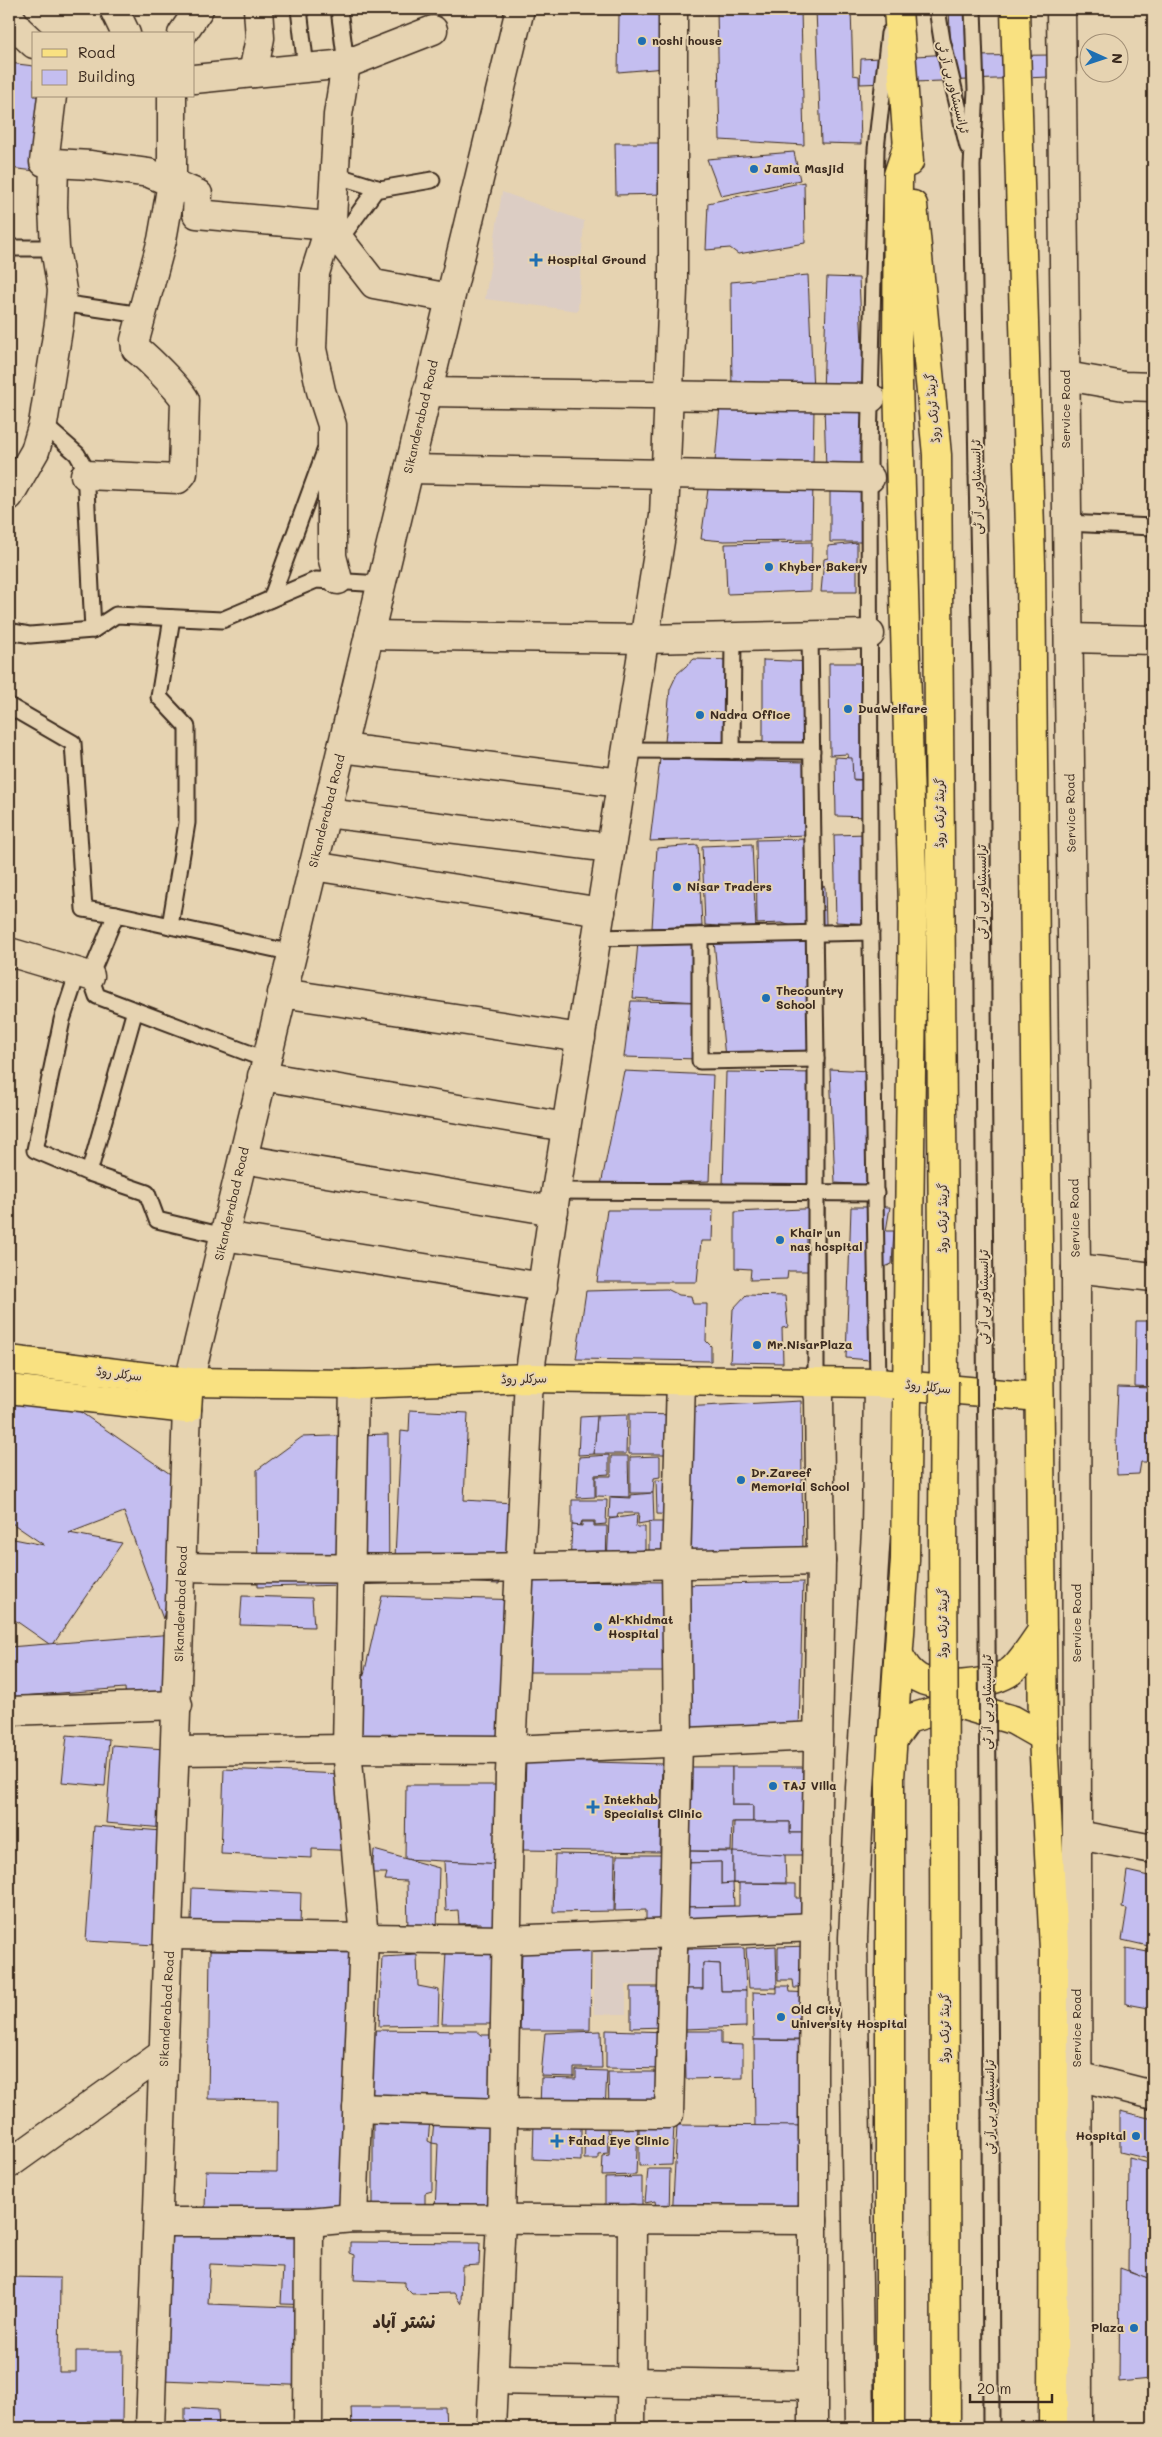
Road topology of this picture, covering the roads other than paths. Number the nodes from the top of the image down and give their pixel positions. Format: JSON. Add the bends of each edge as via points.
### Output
{"nodes":[{"id":1,"x":114,"y":9,"type":"edge"},
{"id":2,"x":199,"y":9,"type":"edge"},
{"id":3,"x":258,"y":9,"type":"edge"},
{"id":4,"x":299,"y":9,"type":"edge"},
{"id":5,"x":340,"y":9,"type":"edge"},
{"id":6,"x":520,"y":9,"type":"edge"},
{"id":7,"x":673,"y":9,"type":"edge"},
{"id":8,"x":892,"y":9,"type":"edge"},
{"id":9,"x":898,"y":9,"type":"edge"},
{"id":10,"x":936,"y":9,"type":"edge"},
{"id":11,"x":974,"y":9,"type":"edge"},
{"id":12,"x":1015,"y":9,"type":"edge"},
{"id":13,"x":1061,"y":9,"type":"edge"},
{"id":14,"x":9,"y":15,"type":"edge"},
{"id":15,"x":433,"y":30,"type":"dead end"},
{"id":16,"x":125,"y":32,"type":"edge"},
{"id":17,"x":183,"y":32,"type":"edge"},
{"id":18,"x":32,"y":42,"type":"edge"},
{"id":19,"x":346,"y":64,"type":"junction"},
{"id":20,"x":306,"y":68,"type":"junction"},
{"id":21,"x":253,"y":73,"type":"junction"},
{"id":22,"x":195,"y":79,"type":"edge"},
{"id":23,"x":52,"y":98,"type":"edge"},
{"id":24,"x":172,"y":98,"type":"edge"},
{"id":25,"x":909,"y":156,"type":"junction"},
{"id":26,"x":54,"y":163,"type":"junction"},
{"id":27,"x":972,"y":166,"type":"junction"},
{"id":28,"x":335,"y":175,"type":"junction"},
{"id":29,"x":432,"y":180,"type":"dead end"},
{"id":30,"x":172,"y":183,"type":"junction"},
{"id":31,"x":377,"y":188,"type":"junction"},
{"id":32,"x":335,"y":232,"type":"junction"},
{"id":33,"x":9,"y":248,"type":"edge"},
{"id":34,"x":55,"y":248,"type":"junction"},
{"id":35,"x":450,"y":298,"type":"junction"},
{"id":36,"x":61,"y":303,"type":"junction"},
{"id":37,"x":142,"y":316,"type":"junction"},
{"id":38,"x":1066,"y":376,"type":"junction"},
{"id":39,"x":1153,"y":387,"type":"edge"},
{"id":40,"x":427,"y":392,"type":"junction"},
{"id":41,"x":669,"y":395,"type":"junction"},
{"id":42,"x":871,"y":398,"type":"junction"},
{"id":43,"x":42,"y":424,"type":"junction"},
{"id":44,"x":332,"y":430,"type":"junction"},
{"id":45,"x":409,"y":469,"type":"junction"},
{"id":46,"x":666,"y":474,"type":"junction"},
{"id":47,"x":85,"y":475,"type":"junction"},
{"id":48,"x":870,"y":478,"type":"junction"},
{"id":49,"x":9,"y":496,"type":"edge"},
{"id":50,"x":1066,"y":523,"type":"junction"},
{"id":51,"x":1153,"y":527,"type":"edge"},
{"id":52,"x":338,"y":580,"type":"junction"},
{"id":53,"x":381,"y":584,"type":"junction"},
{"id":54,"x":270,"y":599,"type":"junction"},
{"id":55,"x":172,"y":618,"type":"junction"},
{"id":56,"x":93,"y":630,"type":"junction"},
{"id":57,"x":9,"y":631,"type":"edge"},
{"id":58,"x":870,"y":634,"type":"junction"},
{"id":59,"x":369,"y":635,"type":"junction"},
{"id":60,"x":810,"y":635,"type":"junction"},
{"id":61,"x":733,"y":637,"type":"junction"},
{"id":62,"x":1070,"y":638,"type":"junction"},
{"id":63,"x":645,"y":640,"type":"junction"},
{"id":64,"x":1153,"y":640,"type":"edge"},
{"id":65,"x":9,"y":706,"type":"edge"},
{"id":66,"x":342,"y":748,"type":"junction"},
{"id":67,"x":626,"y":750,"type":"junction"},
{"id":68,"x":732,"y":751,"type":"junction"},
{"id":69,"x":812,"y":751,"type":"junction"},
{"id":70,"x":621,"y":783,"type":"junction"},
{"id":71,"x":326,"y":813,"type":"junction"},
{"id":72,"x":611,"y":848,"type":"junction"},
{"id":73,"x":313,"y":866,"type":"junction"},
{"id":74,"x":601,"y":912,"type":"junction"},
{"id":75,"x":116,"y":914,"type":"junction"},
{"id":76,"x":170,"y":926,"type":"junction"},
{"id":77,"x":871,"y":932,"type":"junction"},
{"id":78,"x":815,"y":933,"type":"junction"},
{"id":79,"x":700,"y":936,"type":"junction"},
{"id":80,"x":596,"y":938,"type":"junction"},
{"id":81,"x":9,"y":952,"type":"edge"},
{"id":82,"x":293,"y":953,"type":"junction"},
{"id":83,"x":84,"y":974,"type":"junction"},
{"id":84,"x":282,"y":993,"type":"junction"},
{"id":85,"x":135,"y":1010,"type":"junction"},
{"id":86,"x":581,"y":1038,"type":"junction"},
{"id":87,"x":816,"y":1059,"type":"junction"},
{"id":88,"x":264,"y":1068,"type":"junction"},
{"id":89,"x":566,"y":1128,"type":"junction"},
{"id":90,"x":243,"y":1159,"type":"junction"},
{"id":91,"x":89,"y":1173,"type":"junction"},
{"id":92,"x":817,"y":1193,"type":"junction"},
{"id":93,"x":876,"y":1193,"type":"junction"},
{"id":94,"x":555,"y":1201,"type":"junction"},
{"id":95,"x":224,"y":1236,"type":"junction"},
{"id":96,"x":1076,"y":1268,"type":"junction"},
{"id":97,"x":1153,"y":1276,"type":"edge"},
{"id":98,"x":542,"y":1287,"type":"junction"},
{"id":99,"x":9,"y":1360,"type":"edge"},
{"id":100,"x":529,"y":1378,"type":"junction"},
{"id":101,"x":681,"y":1380,"type":"junction"},
{"id":102,"x":189,"y":1382,"type":"junction"},
{"id":103,"x":816,"y":1383,"type":"junction"},
{"id":104,"x":878,"y":1383,"type":"junction"},
{"id":105,"x":354,"y":1384,"type":"junction"},
{"id":106,"x":906,"y":1384,"type":"junction"},
{"id":107,"x":9,"y":1388,"type":"edge"},
{"id":108,"x":1039,"y":1397,"type":"junction"},
{"id":109,"x":187,"y":1409,"type":"junction"},
{"id":110,"x":821,"y":1561,"type":"junction"},
{"id":111,"x":676,"y":1565,"type":"junction"},
{"id":112,"x":183,"y":1567,"type":"junction"},
{"id":113,"x":520,"y":1569,"type":"junction"},
{"id":114,"x":350,"y":1570,"type":"junction"},
{"id":115,"x":1042,"y":1631,"type":"junction"},
{"id":116,"x":898,"y":1654,"type":"junction"},
{"id":117,"x":178,"y":1705,"type":"junction"},
{"id":118,"x":9,"y":1711,"type":"edge"},
{"id":119,"x":818,"y":1736,"type":"junction"},
{"id":120,"x":1043,"y":1737,"type":"junction"},
{"id":121,"x":892,"y":1741,"type":"junction"},
{"id":122,"x":678,"y":1742,"type":"junction"},
{"id":123,"x":347,"y":1748,"type":"junction"},
{"id":124,"x":511,"y":1750,"type":"junction"},
{"id":125,"x":176,"y":1751,"type":"junction"},
{"id":126,"x":1078,"y":1835,"type":"junction"},
{"id":127,"x":1153,"y":1850,"type":"edge"},
{"id":128,"x":816,"y":1927,"type":"junction"},
{"id":129,"x":674,"y":1933,"type":"junction"},
{"id":130,"x":170,"y":1935,"type":"junction"},
{"id":131,"x":364,"y":1938,"type":"junction"},
{"id":132,"x":506,"y":1940,"type":"junction"},
{"id":133,"x":164,"y":2052,"type":"junction"},
{"id":134,"x":1077,"y":2076,"type":"junction"},
{"id":135,"x":1153,"y":2095,"type":"edge"},
{"id":136,"x":357,"y":2108,"type":"junction"},
{"id":137,"x":502,"y":2113,"type":"junction"},
{"id":138,"x":9,"y":2164,"type":"edge"},
{"id":139,"x":353,"y":2218,"type":"junction"},
{"id":140,"x":501,"y":2219,"type":"junction"},
{"id":141,"x":632,"y":2219,"type":"junction"},
{"id":142,"x":813,"y":2220,"type":"junction"},
{"id":143,"x":160,"y":2222,"type":"junction"},
{"id":144,"x":309,"y":2222,"type":"junction"},
{"id":145,"x":494,"y":2380,"type":"junction"},
{"id":146,"x":631,"y":2382,"type":"junction"},
{"id":147,"x":813,"y":2384,"type":"junction"},
{"id":148,"x":146,"y":2428,"type":"edge"},
{"id":149,"x":308,"y":2428,"type":"edge"},
{"id":150,"x":491,"y":2428,"type":"edge"},
{"id":151,"x":631,"y":2428,"type":"edge"},
{"id":152,"x":813,"y":2428,"type":"edge"},
{"id":153,"x":860,"y":2428,"type":"edge"},
{"id":154,"x":890,"y":2428,"type":"edge"},
{"id":155,"x":946,"y":2428,"type":"edge"},
{"id":156,"x":991,"y":2428,"type":"edge"},
{"id":157,"x":1053,"y":2428,"type":"edge"},
{"id":158,"x":1078,"y":2428,"type":"edge"}],
"edges":[{"from":1,"to":16,"type":"street"},
{"from":2,"to":17,"type":"street"},
{"from":3,"to":21,"type":"street","via":[[260,38]]},
{"from":4,"to":20,"type":"lane"},
{"from":5,"to":19,"type":"lane"},
{"from":6,"to":35,"type":"street","name":"Sikanderabad Road"},
{"from":7,"to":41,"type":"street","via":[[673,289]]},
{"from":8,"to":42,"type":"lane","via":[[876,149]]},
{"from":9,"to":25,"type":"main road","name":"گرینڈ ٹرنک روڈ"},
{"from":10,"to":27,"type":"lane","name":"ٹرانسپشاور بی آر ٹی"},
{"from":11,"to":27,"type":"lane","name":"ٹرانسپشاور بی آر ٹی","via":[[976,90]]},
{"from":12,"to":108,"type":"main road","via":[[1030,565]]},
{"from":13,"to":38,"type":"street","name":"Service Road"},
{"from":14,"to":18,"type":"street"},
{"from":15,"to":19,"type":"street"},
{"from":19,"to":20,"type":"street"},
{"from":19,"to":28,"type":"street","via":[[338,115]]},
{"from":20,"to":21,"type":"street"},
{"from":21,"to":22,"type":"street"},
{"from":23,"to":26,"type":"street","via":[[44,162]]},
{"from":24,"to":30,"type":"street"},
{"from":25,"to":106,"type":"main road","via":[[898,176],[897,339],[913,908]]},
{"from":25,"to":155,"type":"main road","name":"گرینڈ ٹرنک روڈ","bridge":true,"via":[[937,455],[944,1371]]},
{"from":26,"to":30,"type":"street","via":[[149,173]]},
{"from":26,"to":34,"type":"street"},
{"from":27,"to":156,"type":"lane","name":"ٹرانسپشاور بی آر ٹی","bridge":true,"via":[[981,671]]},
{"from":28,"to":31,"type":"lane"},
{"from":28,"to":32,"type":"street"},
{"from":29,"to":31,"type":"lane"},
{"from":30,"to":32,"type":"street","via":[[198,194],[197,214]]},
{"from":30,"to":37,"type":"street","via":[[162,240]]},
{"from":31,"to":32,"type":"lane"},
{"from":32,"to":35,"type":"street","via":[[374,284]]},
{"from":32,"to":44,"type":"street","via":[[315,273],[312,349]]},
{"from":33,"to":34,"type":"lane"},
{"from":34,"to":36,"type":"street"},
{"from":35,"to":40,"type":"street","name":"Sikanderabad Road"},
{"from":36,"to":37,"type":"lane"},
{"from":36,"to":43,"type":"street"},
{"from":37,"to":47,"type":"street","via":[[135,340],[136,349],[146,355],[185,400],[184,473],[178,479]]},
{"from":38,"to":39,"type":"street","via":[[1124,386]]},
{"from":38,"to":50,"type":"street","name":"Service Road"},
{"from":40,"to":41,"type":"street"},
{"from":40,"to":45,"type":"street","name":"Sikanderabad Road"},
{"from":41,"to":42,"type":"street"},
{"from":41,"to":46,"type":"street"},
{"from":42,"to":48,"type":"lane"},
{"from":43,"to":47,"type":"lane","via":[[78,454]]},
{"from":43,"to":49,"type":"street","via":[[35,451]]},
{"from":44,"to":52,"type":"street","via":[[332,556]]},
{"from":44,"to":54,"type":"lane"},
{"from":45,"to":46,"type":"street"},
{"from":45,"to":53,"type":"street","name":"Sikanderabad Road"},
{"from":46,"to":48,"type":"street"},
{"from":46,"to":63,"type":"street","via":[[664,516]]},
{"from":47,"to":56,"type":"lane"},
{"from":48,"to":58,"type":"lane"},
{"from":50,"to":51,"type":"lane"},
{"from":50,"to":62,"type":"street","name":"Service Road"},
{"from":52,"to":53,"type":"lane"},
{"from":52,"to":54,"type":"lane","via":[[316,580]]},
{"from":53,"to":59,"type":"street","name":"Sikanderabad Road"},
{"from":54,"to":55,"type":"lane","via":[[222,620]]},
{"from":55,"to":56,"type":"lane","via":[[116,615]]},
{"from":55,"to":76,"type":"lane","via":[[159,697],[187,727],[187,823]]},
{"from":56,"to":57,"type":"lane","via":[[30,635]]},
{"from":58,"to":60,"type":"street"},
{"from":58,"to":77,"type":"lane"},
{"from":59,"to":63,"type":"street"},
{"from":59,"to":66,"type":"street","name":"Sikanderabad Road"},
{"from":60,"to":61,"type":"street"},
{"from":60,"to":69,"type":"lane"},
{"from":61,"to":63,"type":"street"},
{"from":61,"to":68,"type":"lane"},
{"from":62,"to":64,"type":"street"},
{"from":62,"to":96,"type":"street","name":"Service Road"},
{"from":63,"to":67,"type":"street"},
{"from":65,"to":75,"type":"lane","via":[[73,744],[84,909]]},
{"from":66,"to":70,"type":"street"},
{"from":66,"to":71,"type":"street","name":"Sikanderabad Road"},
{"from":67,"to":68,"type":"lane"},
{"from":67,"to":70,"type":"street"},
{"from":68,"to":69,"type":"lane"},
{"from":69,"to":78,"type":"lane"},
{"from":70,"to":72,"type":"street"},
{"from":71,"to":72,"type":"street"},
{"from":71,"to":73,"type":"street","name":"Sikanderabad Road"},
{"from":72,"to":74,"type":"street"},
{"from":73,"to":74,"type":"street"},
{"from":73,"to":82,"type":"street","name":"Sikanderabad Road"},
{"from":74,"to":80,"type":"street"},
{"from":75,"to":76,"type":"lane"},
{"from":75,"to":83,"type":"lane"},
{"from":76,"to":82,"type":"lane"},
{"from":77,"to":78,"type":"lane"},
{"from":77,"to":93,"type":"lane"},
{"from":78,"to":79,"type":"lane"},
{"from":78,"to":87,"type":"lane"},
{"from":79,"to":80,"type":"lane"},
{"from":79,"to":87,"type":"lane","via":[[700,1061]]},
{"from":80,"to":86,"type":"street"},
{"from":81,"to":83,"type":"street"},
{"from":82,"to":84,"type":"street","name":"Sikanderabad Road"},
{"from":83,"to":85,"type":"lane","via":[[97,996]]},
{"from":83,"to":91,"type":"lane","via":[[62,1020],[35,1150]]},
{"from":84,"to":86,"type":"street"},
{"from":84,"to":88,"type":"street","name":"Sikanderabad Road"},
{"from":85,"to":88,"type":"lane"},
{"from":85,"to":91,"type":"lane"},
{"from":86,"to":89,"type":"street"},
{"from":87,"to":92,"type":"lane"},
{"from":88,"to":89,"type":"street"},
{"from":88,"to":90,"type":"street","name":"Sikanderabad Road"},
{"from":89,"to":94,"type":"street"},
{"from":90,"to":94,"type":"street"},
{"from":90,"to":95,"type":"street","name":"Sikanderabad Road"},
{"from":91,"to":95,"type":"lane","via":[[147,1193],[157,1220]]},
{"from":92,"to":93,"type":"lane"},
{"from":92,"to":94,"type":"lane"},
{"from":92,"to":103,"type":"lane"},
{"from":93,"to":104,"type":"lane"},
{"from":94,"to":98,"type":"street"},
{"from":95,"to":98,"type":"street"},
{"from":95,"to":102,"type":"street","name":"Sikanderabad Road"},
{"from":96,"to":97,"type":"street"},
{"from":96,"to":126,"type":"street","name":"Service Road"},
{"from":98,"to":100,"type":"street"},
{"from":99,"to":102,"type":"main road","name":"سرکلر روڈ"},
{"from":100,"to":101,"type":"main road","name":"سرکلر روڈ"},
{"from":100,"to":105,"type":"main road","name":"سرکلر روڈ"},
{"from":100,"to":113,"type":"street"},
{"from":101,"to":103,"type":"main road","name":"سرکلر روڈ"},
{"from":101,"to":111,"type":"street"},
{"from":102,"to":105,"type":"main road","name":"سرکلر روڈ"},
{"from":102,"to":109,"type":"main road","name":"Sikanderabad Road"},
{"from":103,"to":104,"type":"main road","name":"سرکلر روڈ"},
{"from":103,"to":110,"type":"street","via":[[819,1398]]},
{"from":104,"to":106,"type":"main road","name":"سرکلر روڈ"},
{"from":104,"to":153,"type":"street","via":[[875,1542],[854,1938]]},
{"from":105,"to":114,"type":"street"},
{"from":106,"to":108,"type":"main road","name":"سرکلر روڈ"},
{"from":106,"to":116,"type":"main road","via":[[905,1560]]},
{"from":107,"to":109,"type":"main road"},
{"from":108,"to":115,"type":"main road"},
{"from":109,"to":112,"type":"street","name":"Sikanderabad Road"},
{"from":110,"to":111,"type":"street"},
{"from":110,"to":119,"type":"street"},
{"from":111,"to":113,"type":"street"},
{"from":111,"to":122,"type":"street"},
{"from":112,"to":114,"type":"street"},
{"from":112,"to":117,"type":"street","name":"Sikanderabad Road"},
{"from":113,"to":114,"type":"street"},
{"from":113,"to":124,"type":"street"},
{"from":114,"to":123,"type":"street"},
{"from":115,"to":116,"type":"main road","via":[[1010,1672],[988,1682],[936,1683],[919,1678],[906,1669]]},
{"from":115,"to":120,"type":"main road"},
{"from":116,"to":121,"type":"main road"},
{"from":117,"to":118,"type":"street"},
{"from":117,"to":125,"type":"street","name":"Sikanderabad Road"},
{"from":119,"to":122,"type":"street"},
{"from":119,"to":128,"type":"street"},
{"from":120,"to":121,"type":"main road","via":[[1014,1720],[958,1704],[908,1718]]},
{"from":120,"to":157,"type":"main road","via":[[1054,1950]]},
{"from":121,"to":154,"type":"main road"},
{"from":122,"to":124,"type":"street"},
{"from":122,"to":129,"type":"street"},
{"from":123,"to":124,"type":"street"},
{"from":123,"to":125,"type":"street"},
{"from":123,"to":131,"type":"street"},
{"from":124,"to":132,"type":"street"},
{"from":125,"to":130,"type":"street","name":"Sikanderabad Road"},
{"from":126,"to":127,"type":"street"},
{"from":126,"to":134,"type":"street","name":"Service Road"},
{"from":128,"to":129,"type":"street"},
{"from":128,"to":142,"type":"street"},
{"from":129,"to":132,"type":"street"},
{"from":129,"to":137,"type":"street","via":[[669,2114]]},
{"from":130,"to":131,"type":"street"},
{"from":130,"to":133,"type":"street","name":"Sikanderabad Road"},
{"from":131,"to":132,"type":"street"},
{"from":131,"to":136,"type":"street"},
{"from":132,"to":137,"type":"street"},
{"from":133,"to":138,"type":"street"},
{"from":133,"to":143,"type":"street","name":"Sikanderabad Road"},
{"from":134,"to":135,"type":"street"},
{"from":134,"to":158,"type":"street","name":"Service Road"},
{"from":136,"to":137,"type":"street"},
{"from":136,"to":139,"type":"street"},
{"from":137,"to":140,"type":"street"},
{"from":139,"to":140,"type":"street"},
{"from":139,"to":144,"type":"street"},
{"from":140,"to":141,"type":"street"},
{"from":140,"to":145,"type":"street"},
{"from":141,"to":142,"type":"street"},
{"from":141,"to":146,"type":"street"},
{"from":142,"to":147,"type":"street"},
{"from":143,"to":144,"type":"street"},
{"from":143,"to":148,"type":"street","name":"Sikanderabad Road"},
{"from":144,"to":149,"type":"street"},
{"from":145,"to":146,"type":"street"},
{"from":145,"to":150,"type":"street"},
{"from":146,"to":147,"type":"street"},
{"from":146,"to":151,"type":"street"},
{"from":147,"to":152,"type":"street"}]}
